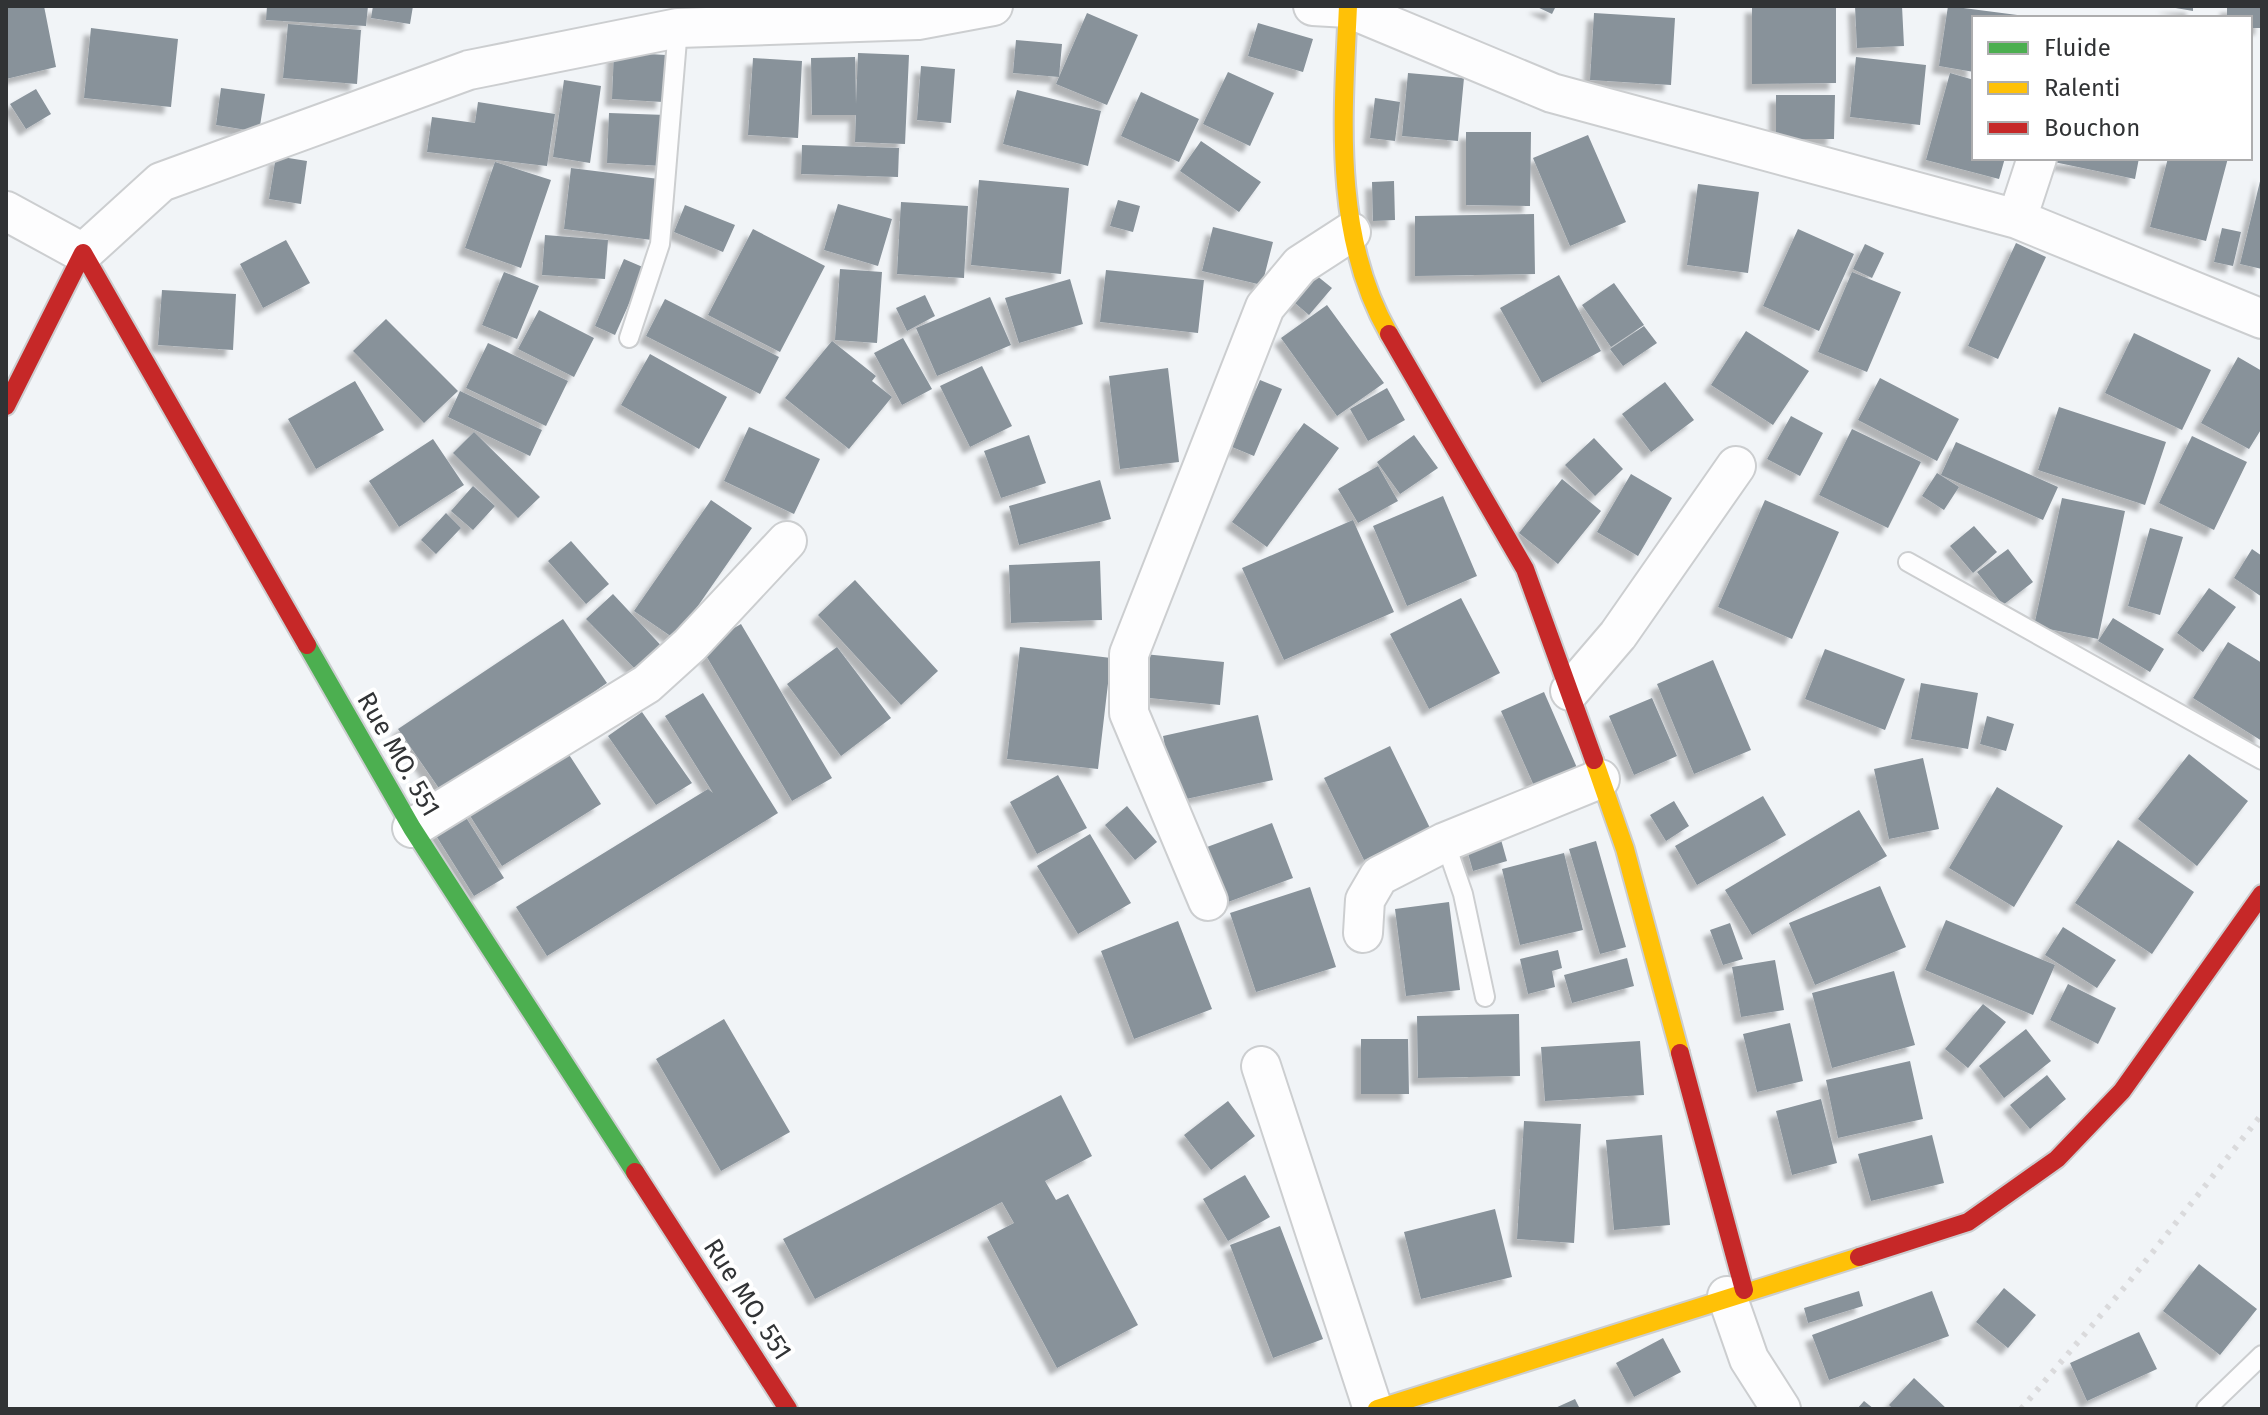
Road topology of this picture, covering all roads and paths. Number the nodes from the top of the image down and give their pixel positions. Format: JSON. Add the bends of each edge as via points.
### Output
{"nodes":[{"id":1,"x":993,"y":6,"type":"edge"},
{"id":2,"x":1336,"y":7,"type":"edge"},
{"id":3,"x":678,"y":28,"type":"junction"},
{"id":4,"x":2036,"y":160,"type":"edge"},
{"id":5,"x":6,"y":211,"type":"edge"},
{"id":6,"x":2017,"y":219,"type":"junction"},
{"id":7,"x":1351,"y":232,"type":"junction"},
{"id":8,"x":83,"y":253,"type":"junction"},
{"id":9,"x":2262,"y":319,"type":"edge"},
{"id":10,"x":629,"y":338,"type":"dead end"},
{"id":11,"x":6,"y":406,"type":"edge"},
{"id":12,"x":1736,"y":466,"type":"dead end"},
{"id":13,"x":787,"y":541,"type":"dead end"},
{"id":14,"x":1908,"y":562,"type":"dead end"},
{"id":15,"x":1570,"y":691,"type":"junction"},
{"id":16,"x":2262,"y":760,"type":"edge"},
{"id":17,"x":1600,"y":779,"type":"junction"},
{"id":18,"x":412,"y":828,"type":"junction"},
{"id":19,"x":1445,"y":842,"type":"junction"},
{"id":20,"x":2262,"y":894,"type":"edge"},
{"id":21,"x":1208,"y":901,"type":"dead end"},
{"id":22,"x":1363,"y":933,"type":"dead end"},
{"id":23,"x":1485,"y":997,"type":"dead end"},
{"id":24,"x":1261,"y":1066,"type":"dead end"},
{"id":25,"x":1735,"y":1293,"type":"junction"},
{"id":26,"x":2262,"y":1355,"type":"edge"},
{"id":27,"x":788,"y":1409,"type":"edge"},
{"id":28,"x":1375,"y":1409,"type":"edge"},
{"id":29,"x":1781,"y":1409,"type":"edge"},
{"id":30,"x":2206,"y":1409,"type":"edge"}],
"edges":[{"from":1,"to":3,"type":"street","via":[[918,20]]},
{"from":2,"to":6,"type":"street","via":[[1552,93]]},
{"from":2,"to":7,"type":"street"},
{"from":3,"to":8,"type":"street","via":[[469,70],[161,182]]},
{"from":3,"to":10,"type":"lane","via":[[660,244]]},
{"from":4,"to":6,"type":"street"},
{"from":5,"to":8,"type":"street"},
{"from":6,"to":9,"type":"street"},
{"from":7,"to":15,"type":"street","via":[[1371,303],[1525,569]]},
{"from":7,"to":21,"type":"street","via":[[1300,265],[1265,307],[1129,654],[1129,713]]},
{"from":8,"to":11,"type":"street"},
{"from":8,"to":18,"type":"street","name":"Rue MO. 551"},
{"from":12,"to":15,"type":"street","via":[[1618,635]]},
{"from":13,"to":18,"type":"street","via":[[647,684]]},
{"from":14,"to":16,"type":"lane"},
{"from":15,"to":17,"type":"street"},
{"from":17,"to":19,"type":"street"},
{"from":17,"to":25,"type":"street","via":[[1625,849]]},
{"from":18,"to":27,"type":"street","name":"Rue MO. 551"},
{"from":19,"to":22,"type":"street","via":[[1379,876],[1365,900]]},
{"from":19,"to":23,"type":"lane","via":[[1463,894]]},
{"from":20,"to":25,"type":"street","via":[[2122,1091],[2057,1159],[1968,1222]]},
{"from":24,"to":28,"type":"street"},
{"from":25,"to":28,"type":"street"},
{"from":25,"to":29,"type":"street","via":[[1749,1359]]},
{"from":26,"to":30,"type":"lane"}]}
